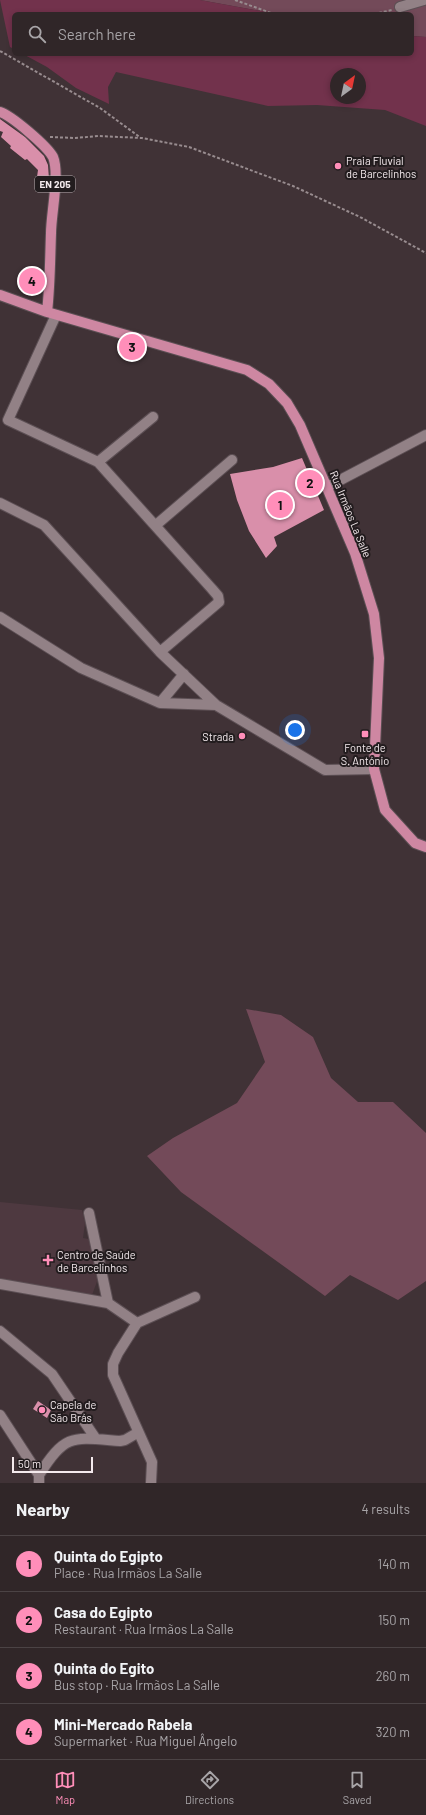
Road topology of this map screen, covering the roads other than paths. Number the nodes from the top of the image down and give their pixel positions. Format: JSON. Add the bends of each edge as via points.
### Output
{"nodes":[{"id":1,"x":424,"y":0,"type":"edge"},
{"id":2,"x":400,"y":7,"type":"road end"},
{"id":3,"x":0,"y":112,"type":"edge"},
{"id":4,"x":0,"y":295,"type":"edge"},
{"id":5,"x":51,"y":314,"type":"junction"},
{"id":6,"x":153,"y":417,"type":"dead end"},
{"id":7,"x":426,"y":435,"type":"edge"},
{"id":8,"x":232,"y":460,"type":"dead end"},
{"id":9,"x":98,"y":462,"type":"junction"},
{"id":10,"x":327,"y":487,"type":"junction"},
{"id":11,"x":0,"y":503,"type":"edge"},
{"id":12,"x":156,"y":525,"type":"junction"},
{"id":13,"x":1,"y":620,"type":"edge"},
{"id":14,"x":160,"y":652,"type":"junction"},
{"id":15,"x":184,"y":674,"type":"junction"},
{"id":16,"x":160,"y":703,"type":"junction"},
{"id":17,"x":216,"y":705,"type":"junction"},
{"id":18,"x":374,"y":769,"type":"junction"},
{"id":19,"x":426,"y":847,"type":"edge"},
{"id":20,"x":89,"y":1213,"type":"dead end"},
{"id":21,"x":0,"y":1284,"type":"edge"},
{"id":22,"x":195,"y":1297,"type":"dead end"},
{"id":23,"x":108,"y":1303,"type":"junction"},
{"id":24,"x":137,"y":1323,"type":"junction"},
{"id":25,"x":0,"y":1331,"type":"edge"},
{"id":26,"x":0,"y":1415,"type":"edge"},
{"id":27,"x":137,"y":1433,"type":"junction"},
{"id":28,"x":96,"y":1439,"type":"junction"},
{"id":29,"x":39,"y":1479,"type":"edge"},
{"id":30,"x":151,"y":1483,"type":"edge"}],
"edges":[{"from":1,"to":2,"type":"street"},
{"from":3,"to":5,"type":"main road","number":"EN 205","via":[[7,114],[40,142],[53,157],[56,180],[51,232]]},
{"from":4,"to":5,"type":"main road","name":"Rua Irmãos La Salle"},
{"from":5,"to":9,"type":"street","via":[[8,420]]},
{"from":5,"to":10,"type":"main road","name":"Rua Irmãos La Salle","via":[[247,370],[269,384],[287,404],[300,425]]},
{"from":6,"to":9,"type":"street"},
{"from":7,"to":10,"type":"street"},
{"from":8,"to":12,"type":"street"},
{"from":9,"to":12,"type":"street"},
{"from":10,"to":18,"type":"main road","name":"Rua Irmãos La Salle","via":[[355,553],[374,614],[379,658]]},
{"from":11,"to":14,"type":"street","via":[[44,525]]},
{"from":12,"to":14,"type":"street","via":[[218,596],[219,602]]},
{"from":13,"to":16,"type":"street","via":[[82,668]]},
{"from":14,"to":15,"type":"street"},
{"from":15,"to":16,"type":"street"},
{"from":15,"to":17,"type":"street"},
{"from":16,"to":17,"type":"street"},
{"from":17,"to":18,"type":"street","via":[[325,770]]},
{"from":18,"to":19,"type":"main road","name":"Rua Irmãos La Salle","via":[[385,810],[415,843]]},
{"from":20,"to":23,"type":"street"},
{"from":21,"to":23,"type":"street"},
{"from":22,"to":24,"type":"street"},
{"from":23,"to":24,"type":"street"},
{"from":24,"to":27,"type":"street","via":[[113,1364],[113,1375]]},
{"from":25,"to":28,"type":"street","via":[[52,1374]]},
{"from":26,"to":29,"type":"street"},
{"from":27,"to":28,"type":"street","via":[[120,1441]]},
{"from":27,"to":30,"type":"street","via":[[152,1462]]},
{"from":28,"to":29,"type":"street","via":[[74,1439],[65,1443],[53,1454]]}]}
